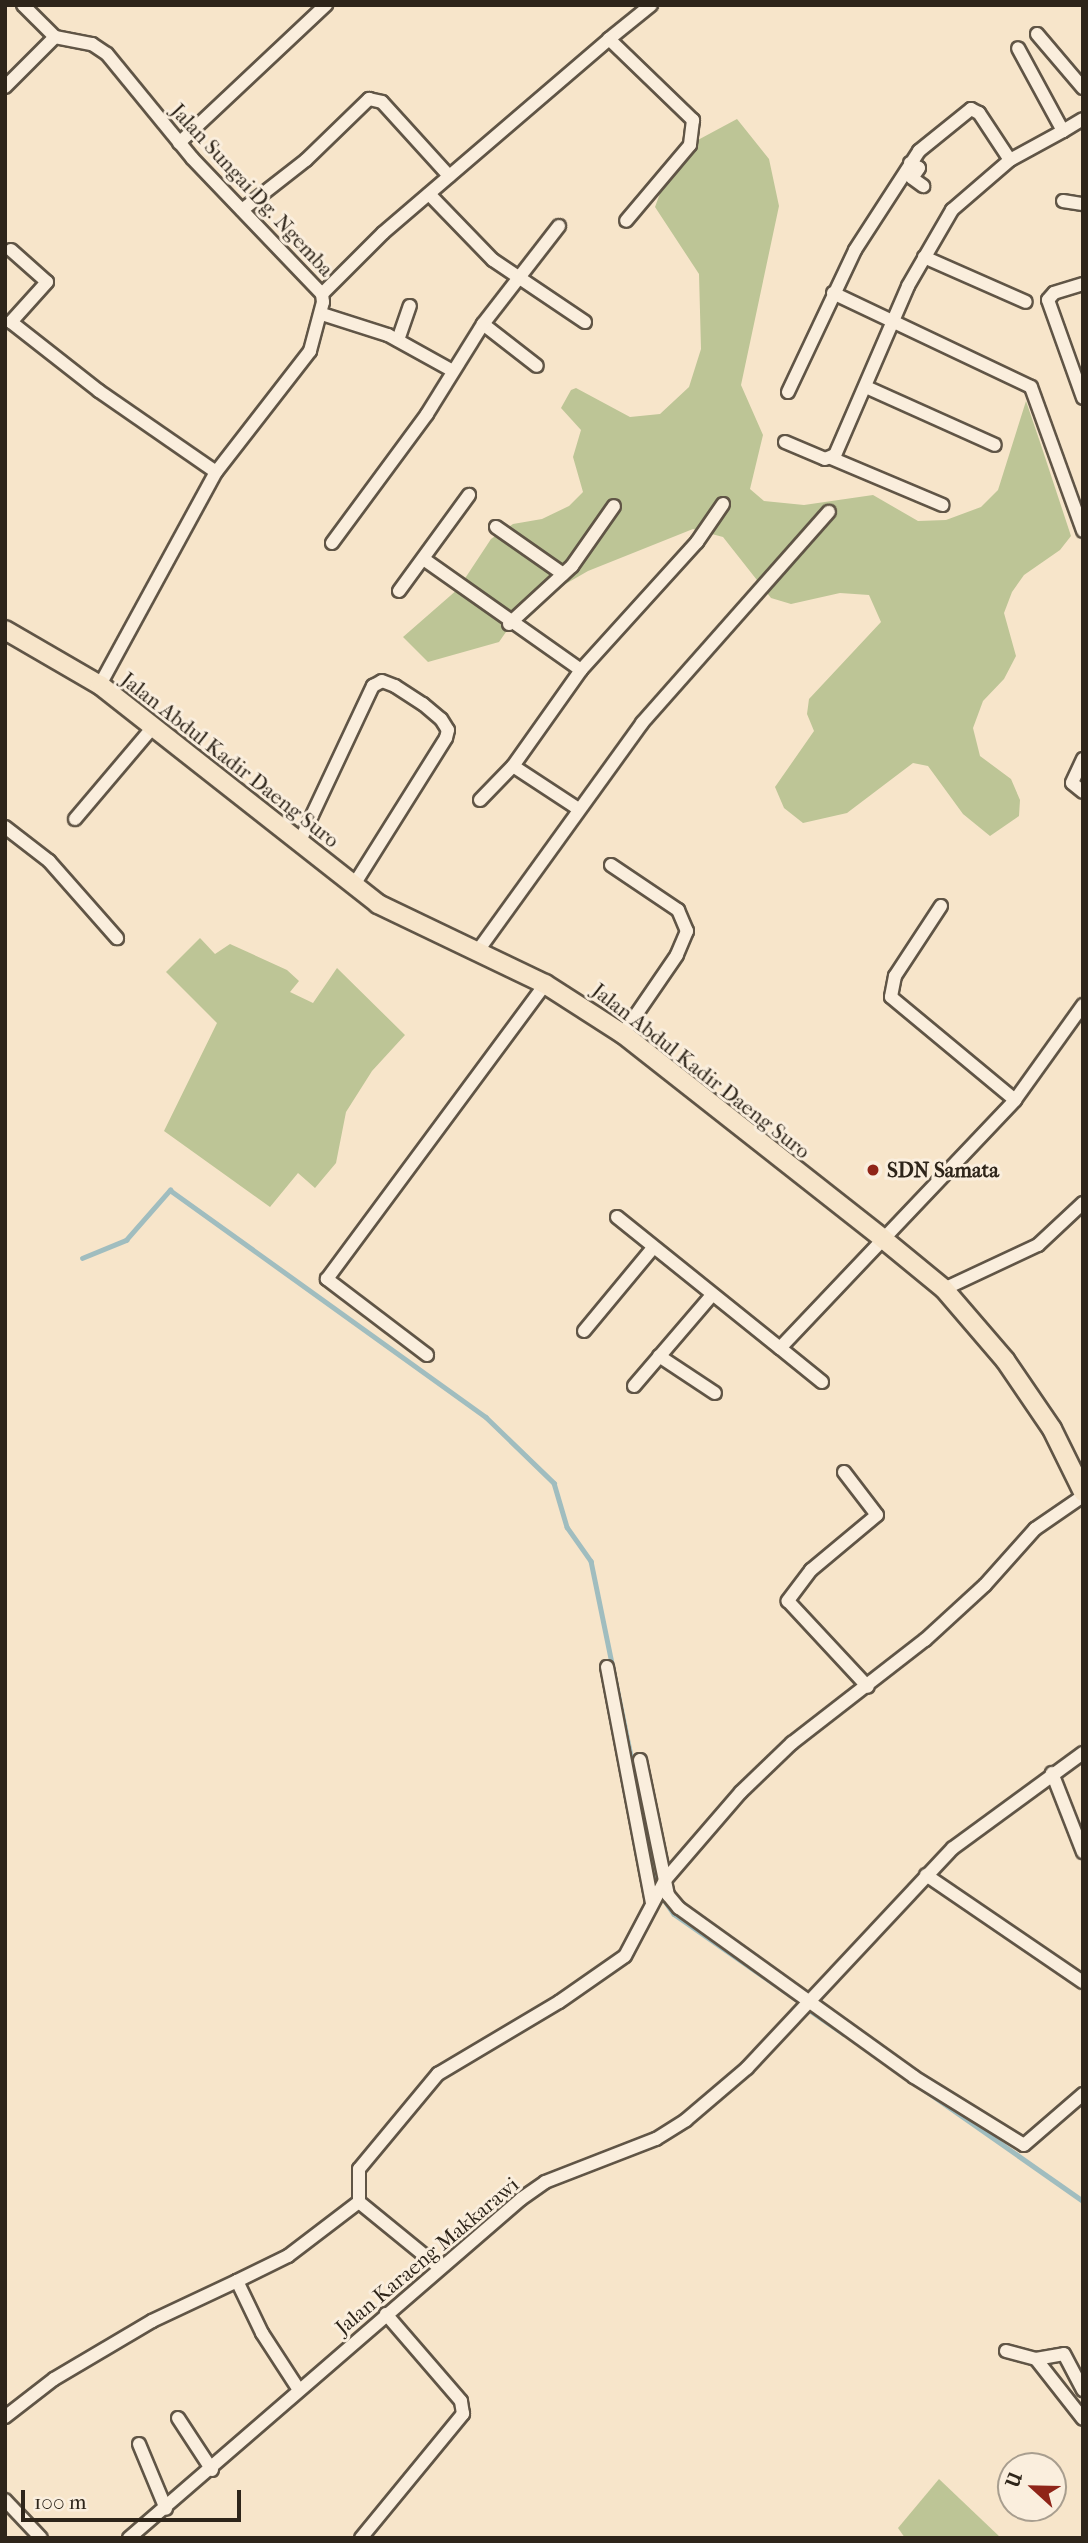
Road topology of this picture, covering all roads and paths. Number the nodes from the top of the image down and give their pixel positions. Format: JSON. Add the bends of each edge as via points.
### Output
{"nodes":[{"id":1,"x":23,"y":5,"type":"edge"},
{"id":2,"x":326,"y":5,"type":"edge"},
{"id":3,"x":651,"y":5,"type":"edge"},
{"id":4,"x":1037,"y":34,"type":"dead end"},
{"id":5,"x":55,"y":37,"type":"junction"},
{"id":6,"x":609,"y":39,"type":"junction"},
{"id":7,"x":1018,"y":48,"type":"dead end"},
{"id":8,"x":5,"y":87,"type":"edge"},
{"id":9,"x":1083,"y":88,"type":"edge"},
{"id":10,"x":1083,"y":119,"type":"edge"},
{"id":11,"x":1063,"y":131,"type":"junction"},
{"id":12,"x":179,"y":143,"type":"junction"},
{"id":13,"x":1010,"y":160,"type":"junction"},
{"id":14,"x":910,"y":163,"type":"junction"},
{"id":15,"x":449,"y":176,"type":"junction"},
{"id":16,"x":923,"y":186,"type":"dead end"},
{"id":17,"x":429,"y":194,"type":"junction"},
{"id":18,"x":1063,"y":201,"type":"dead end"},
{"id":19,"x":1083,"y":204,"type":"edge"},
{"id":20,"x":242,"y":210,"type":"junction"},
{"id":21,"x":625,"y":221,"type":"dead end"},
{"id":22,"x":559,"y":226,"type":"dead end"},
{"id":23,"x":12,"y":250,"type":"dead end"},
{"id":24,"x":924,"y":257,"type":"junction"},
{"id":25,"x":516,"y":279,"type":"junction"},
{"id":26,"x":1083,"y":284,"type":"edge"},
{"id":27,"x":833,"y":293,"type":"junction"},
{"id":28,"x":322,"y":294,"type":"junction"},
{"id":29,"x":1026,"y":302,"type":"dead end"},
{"id":30,"x":410,"y":306,"type":"dead end"},
{"id":31,"x":322,"y":314,"type":"junction"},
{"id":32,"x":893,"y":319,"type":"junction"},
{"id":33,"x":585,"y":322,"type":"dead end"},
{"id":34,"x":483,"y":324,"type":"junction"},
{"id":35,"x":398,"y":340,"type":"junction"},
{"id":36,"x":537,"y":366,"type":"dead end"},
{"id":37,"x":453,"y":372,"type":"junction"},
{"id":38,"x":866,"y":387,"type":"junction"},
{"id":39,"x":788,"y":392,"type":"dead end"},
{"id":40,"x":1083,"y":398,"type":"edge"},
{"id":41,"x":785,"y":442,"type":"dead end"},
{"id":42,"x":995,"y":445,"type":"dead end"},
{"id":43,"x":831,"y":458,"type":"junction"},
{"id":44,"x":216,"y":472,"type":"junction"},
{"id":45,"x":469,"y":495,"type":"dead end"},
{"id":46,"x":723,"y":504,"type":"dead end"},
{"id":47,"x":942,"y":505,"type":"dead end"},
{"id":48,"x":614,"y":506,"type":"dead end"},
{"id":49,"x":829,"y":512,"type":"dead end"},
{"id":50,"x":496,"y":527,"type":"dead end"},
{"id":51,"x":1083,"y":531,"type":"edge"},
{"id":52,"x":332,"y":543,"type":"dead end"},
{"id":53,"x":425,"y":561,"type":"junction"},
{"id":54,"x":563,"y":574,"type":"junction"},
{"id":55,"x":399,"y":591,"type":"dead end"},
{"id":56,"x":509,"y":624,"type":"junction"},
{"id":57,"x":5,"y":630,"type":"edge"},
{"id":58,"x":581,"y":670,"type":"junction"},
{"id":59,"x":100,"y":685,"type":"junction"},
{"id":60,"x":153,"y":727,"type":"junction"},
{"id":61,"x":1083,"y":759,"type":"edge"},
{"id":62,"x":513,"y":766,"type":"junction"},
{"id":63,"x":1083,"y":792,"type":"edge"},
{"id":64,"x":480,"y":800,"type":"dead end"},
{"id":65,"x":577,"y":808,"type":"junction"},
{"id":66,"x":75,"y":819,"type":"dead end"},
{"id":67,"x":5,"y":827,"type":"edge"},
{"id":68,"x":299,"y":843,"type":"junction"},
{"id":69,"x":611,"y":864,"type":"dead end"},
{"id":70,"x":353,"y":886,"type":"junction"},
{"id":71,"x":940,"y":906,"type":"dead end"},
{"id":72,"x":117,"y":937,"type":"dead end"},
{"id":73,"x":477,"y":952,"type":"junction"},
{"id":74,"x":545,"y":984,"type":"junction"},
{"id":75,"x":1083,"y":1005,"type":"edge"},
{"id":76,"x":623,"y":1034,"type":"junction"},
{"id":77,"x":1016,"y":1100,"type":"junction"},
{"id":78,"x":1083,"y":1203,"type":"edge"},
{"id":79,"x":617,"y":1217,"type":"dead end"},
{"id":80,"x":882,"y":1238,"type":"junction"},
{"id":81,"x":653,"y":1248,"type":"junction"},
{"id":82,"x":944,"y":1289,"type":"junction"},
{"id":83,"x":712,"y":1295,"type":"junction"},
{"id":84,"x":584,"y":1331,"type":"dead end"},
{"id":85,"x":779,"y":1348,"type":"junction"},
{"id":86,"x":427,"y":1355,"type":"dead end"},
{"id":87,"x":659,"y":1356,"type":"junction"},
{"id":88,"x":822,"y":1382,"type":"dead end"},
{"id":89,"x":634,"y":1386,"type":"dead end"},
{"id":90,"x":715,"y":1393,"type":"dead end"},
{"id":91,"x":844,"y":1472,"type":"dead end"},
{"id":92,"x":1083,"y":1494,"type":"edge"},
{"id":93,"x":607,"y":1667,"type":"dead end"},
{"id":94,"x":868,"y":1687,"type":"junction"},
{"id":95,"x":1083,"y":1753,"type":"edge"},
{"id":96,"x":640,"y":1760,"type":"dead end"},
{"id":97,"x":1052,"y":1773,"type":"junction"},
{"id":98,"x":1083,"y":1852,"type":"edge"},
{"id":99,"x":926,"y":1875,"type":"junction"},
{"id":100,"x":658,"y":1891,"type":"junction"},
{"id":101,"x":1083,"y":1982,"type":"edge"},
{"id":102,"x":805,"y":2004,"type":"junction"},
{"id":103,"x":1083,"y":2094,"type":"edge"},
{"id":104,"x":359,"y":2202,"type":"junction"},
{"id":105,"x":440,"y":2268,"type":"junction"},
{"id":106,"x":237,"y":2281,"type":"junction"},
{"id":107,"x":386,"y":2314,"type":"junction"},
{"id":108,"x":1006,"y":2351,"type":"dead end"},
{"id":109,"x":1036,"y":2359,"type":"junction"},
{"id":110,"x":299,"y":2390,"type":"junction"},
{"id":111,"x":1083,"y":2390,"type":"edge"},
{"id":112,"x":5,"y":2417,"type":"edge"},
{"id":113,"x":178,"y":2418,"type":"dead end"},
{"id":114,"x":1083,"y":2419,"type":"edge"},
{"id":115,"x":139,"y":2444,"type":"dead end"},
{"id":116,"x":212,"y":2469,"type":"junction"},
{"id":117,"x":5,"y":2500,"type":"edge"},
{"id":118,"x":166,"y":2509,"type":"junction"},
{"id":119,"x":41,"y":2538,"type":"edge"},
{"id":120,"x":129,"y":2538,"type":"edge"},
{"id":121,"x":361,"y":2538,"type":"edge"}],
"edges":[{"from":1,"to":5,"type":"street"},
{"from":2,"to":12,"type":"street"},
{"from":3,"to":6,"type":"street"},
{"from":4,"to":9,"type":"street"},
{"from":5,"to":8,"type":"street"},
{"from":5,"to":12,"type":"street","name":"Jalan Sungai Dg. Ngemba","via":[[93,44]]},
{"from":6,"to":15,"type":"street"},
{"from":6,"to":21,"type":"street","via":[[693,120],[690,145]]},
{"from":7,"to":11,"type":"street"},
{"from":10,"to":11,"type":"street"},
{"from":11,"to":13,"type":"street"},
{"from":12,"to":20,"type":"street","name":"Jalan Sungai Dg. Ngemba"},
{"from":13,"to":14,"type":"street","via":[[979,113],[971,109]]},
{"from":13,"to":24,"type":"street","via":[[952,210]]},
{"from":14,"to":16,"type":"street","via":[[919,168],[912,178]]},
{"from":14,"to":27,"type":"street"},
{"from":15,"to":17,"type":"street"},
{"from":15,"to":20,"type":"street","via":[[382,102],[369,99],[306,160]]},
{"from":17,"to":25,"type":"street","via":[[474,244]]},
{"from":17,"to":28,"type":"street"},
{"from":18,"to":19,"type":"street"},
{"from":20,"to":28,"type":"street","name":"Jalan Sungai Dg. Ngemba"},
{"from":22,"to":25,"type":"street"},
{"from":23,"to":44,"type":"street","via":[[47,282],[11,322],[99,391]]},
{"from":24,"to":29,"type":"street"},
{"from":24,"to":32,"type":"street"},
{"from":25,"to":33,"type":"street"},
{"from":25,"to":34,"type":"street"},
{"from":26,"to":40,"type":"street","via":[[1054,293],[1048,300]]},
{"from":27,"to":32,"type":"street"},
{"from":27,"to":39,"type":"street"},
{"from":28,"to":31,"type":"street","name":"Jalan Sungai Dg. Ngemba"},
{"from":30,"to":35,"type":"street"},
{"from":31,"to":35,"type":"street"},
{"from":31,"to":44,"type":"street","name":"Jalan Sungai Dg. Ngemba","via":[[299,369]]},
{"from":32,"to":38,"type":"street"},
{"from":32,"to":51,"type":"street","via":[[1031,387]]},
{"from":34,"to":36,"type":"street"},
{"from":34,"to":37,"type":"street"},
{"from":35,"to":37,"type":"street"},
{"from":37,"to":52,"type":"street"},
{"from":38,"to":42,"type":"street"},
{"from":38,"to":43,"type":"street"},
{"from":41,"to":43,"type":"street"},
{"from":43,"to":47,"type":"street"},
{"from":44,"to":59,"type":"street","name":"Jalan Sungai Dg. Ngemba"},
{"from":45,"to":53,"type":"street"},
{"from":46,"to":58,"type":"street","via":[[697,542]]},
{"from":48,"to":54,"type":"street"},
{"from":49,"to":65,"type":"street","via":[[642,723]]},
{"from":50,"to":54,"type":"street"},
{"from":53,"to":55,"type":"street"},
{"from":53,"to":56,"type":"street"},
{"from":54,"to":56,"type":"street"},
{"from":56,"to":58,"type":"street"},
{"from":57,"to":59,"type":"main road","name":"Jalan Abdul Kadir Daeng Suro"},
{"from":58,"to":62,"type":"street"},
{"from":59,"to":60,"type":"main road","name":"Jalan Abdul Kadir Daeng Suro"},
{"from":60,"to":66,"type":"street"},
{"from":60,"to":68,"type":"main road","name":"Jalan Abdul Kadir Daeng Suro"},
{"from":61,"to":63,"type":"street","via":[[1072,783]]},
{"from":62,"to":64,"type":"street"},
{"from":62,"to":65,"type":"street"},
{"from":65,"to":73,"type":"street"},
{"from":67,"to":72,"type":"street","via":[[49,862]]},
{"from":68,"to":70,"type":"main road","name":"Jalan Abdul Kadir Daeng Suro"},
{"from":68,"to":70,"type":"street","via":[[373,686],[382,681],[424,704],[441,719],[448,730],[446,738]]},
{"from":69,"to":76,"type":"street","via":[[678,911],[687,931],[677,955]]},
{"from":70,"to":73,"type":"main road","name":"Jalan Abdul Kadir Daeng Suro","via":[[400,917]]},
{"from":71,"to":77,"type":"street","via":[[895,976],[891,997]]},
{"from":73,"to":74,"type":"main road","name":"Jalan Abdul Kadir Daeng Suro"},
{"from":74,"to":76,"type":"main road","name":"Jalan Abdul Kadir Daeng Suro"},
{"from":74,"to":86,"type":"street","via":[[327,1279]]},
{"from":75,"to":77,"type":"street"},
{"from":76,"to":80,"type":"main road","name":"Jalan Abdul Kadir Daeng Suro"},
{"from":77,"to":80,"type":"street"},
{"from":78,"to":82,"type":"street","via":[[1038,1245]]},
{"from":79,"to":81,"type":"street"},
{"from":80,"to":82,"type":"main road","name":"Jalan Abdul Kadir Daeng Suro"},
{"from":80,"to":85,"type":"street"},
{"from":81,"to":83,"type":"street"},
{"from":81,"to":84,"type":"street"},
{"from":82,"to":92,"type":"main road","name":"Jalan Abdul Kadir Daeng Suro","via":[[1032,1396]]},
{"from":83,"to":85,"type":"street"},
{"from":83,"to":87,"type":"street"},
{"from":85,"to":88,"type":"street"},
{"from":87,"to":89,"type":"street"},
{"from":87,"to":90,"type":"street"},
{"from":91,"to":94,"type":"street","via":[[877,1515],[811,1570],[788,1601]]},
{"from":92,"to":94,"type":"street","via":[[1035,1529],[985,1585]]},
{"from":93,"to":100,"type":"street"},
{"from":94,"to":100,"type":"street","via":[[774,1760]]},
{"from":95,"to":97,"type":"street","name":"Jalan Karaeng Makkarawi"},
{"from":96,"to":100,"type":"street"},
{"from":97,"to":98,"type":"street"},
{"from":97,"to":99,"type":"street","name":"Jalan Karaeng Makkarawi","via":[[967,1835]]},
{"from":99,"to":101,"type":"street"},
{"from":99,"to":102,"type":"street","name":"Jalan Karaeng Makkarawi"},
{"from":100,"to":102,"type":"street"},
{"from":100,"to":104,"type":"street","via":[[634,1945],[617,1963],[438,2074],[359,2169]]},
{"from":102,"to":103,"type":"street","via":[[1024,2145]]},
{"from":102,"to":105,"type":"street","name":"Jalan Karaeng Makkarawi","via":[[747,2068],[686,2120],[656,2139],[545,2182]]},
{"from":104,"to":105,"type":"street"},
{"from":104,"to":106,"type":"street","via":[[288,2256]]},
{"from":105,"to":107,"type":"street","name":"Jalan Karaeng Makkarawi"},
{"from":106,"to":110,"type":"street","via":[[262,2333]]},
{"from":106,"to":112,"type":"street","via":[[140,2328],[54,2379]]},
{"from":107,"to":110,"type":"street","name":"Jalan Karaeng Makkarawi"},
{"from":107,"to":121,"type":"street","via":[[461,2401],[463,2414]]},
{"from":108,"to":109,"type":"street"},
{"from":109,"to":111,"type":"street","via":[[1067,2355]]},
{"from":109,"to":114,"type":"street"},
{"from":110,"to":116,"type":"street","name":"Jalan Karaeng Makkarawi"},
{"from":113,"to":116,"type":"street"},
{"from":115,"to":118,"type":"street"},
{"from":116,"to":118,"type":"street","name":"Jalan Karaeng Makkarawi"},
{"from":117,"to":119,"type":"street"},
{"from":118,"to":120,"type":"street","name":"Jalan Karaeng Makkarawi"}]}
